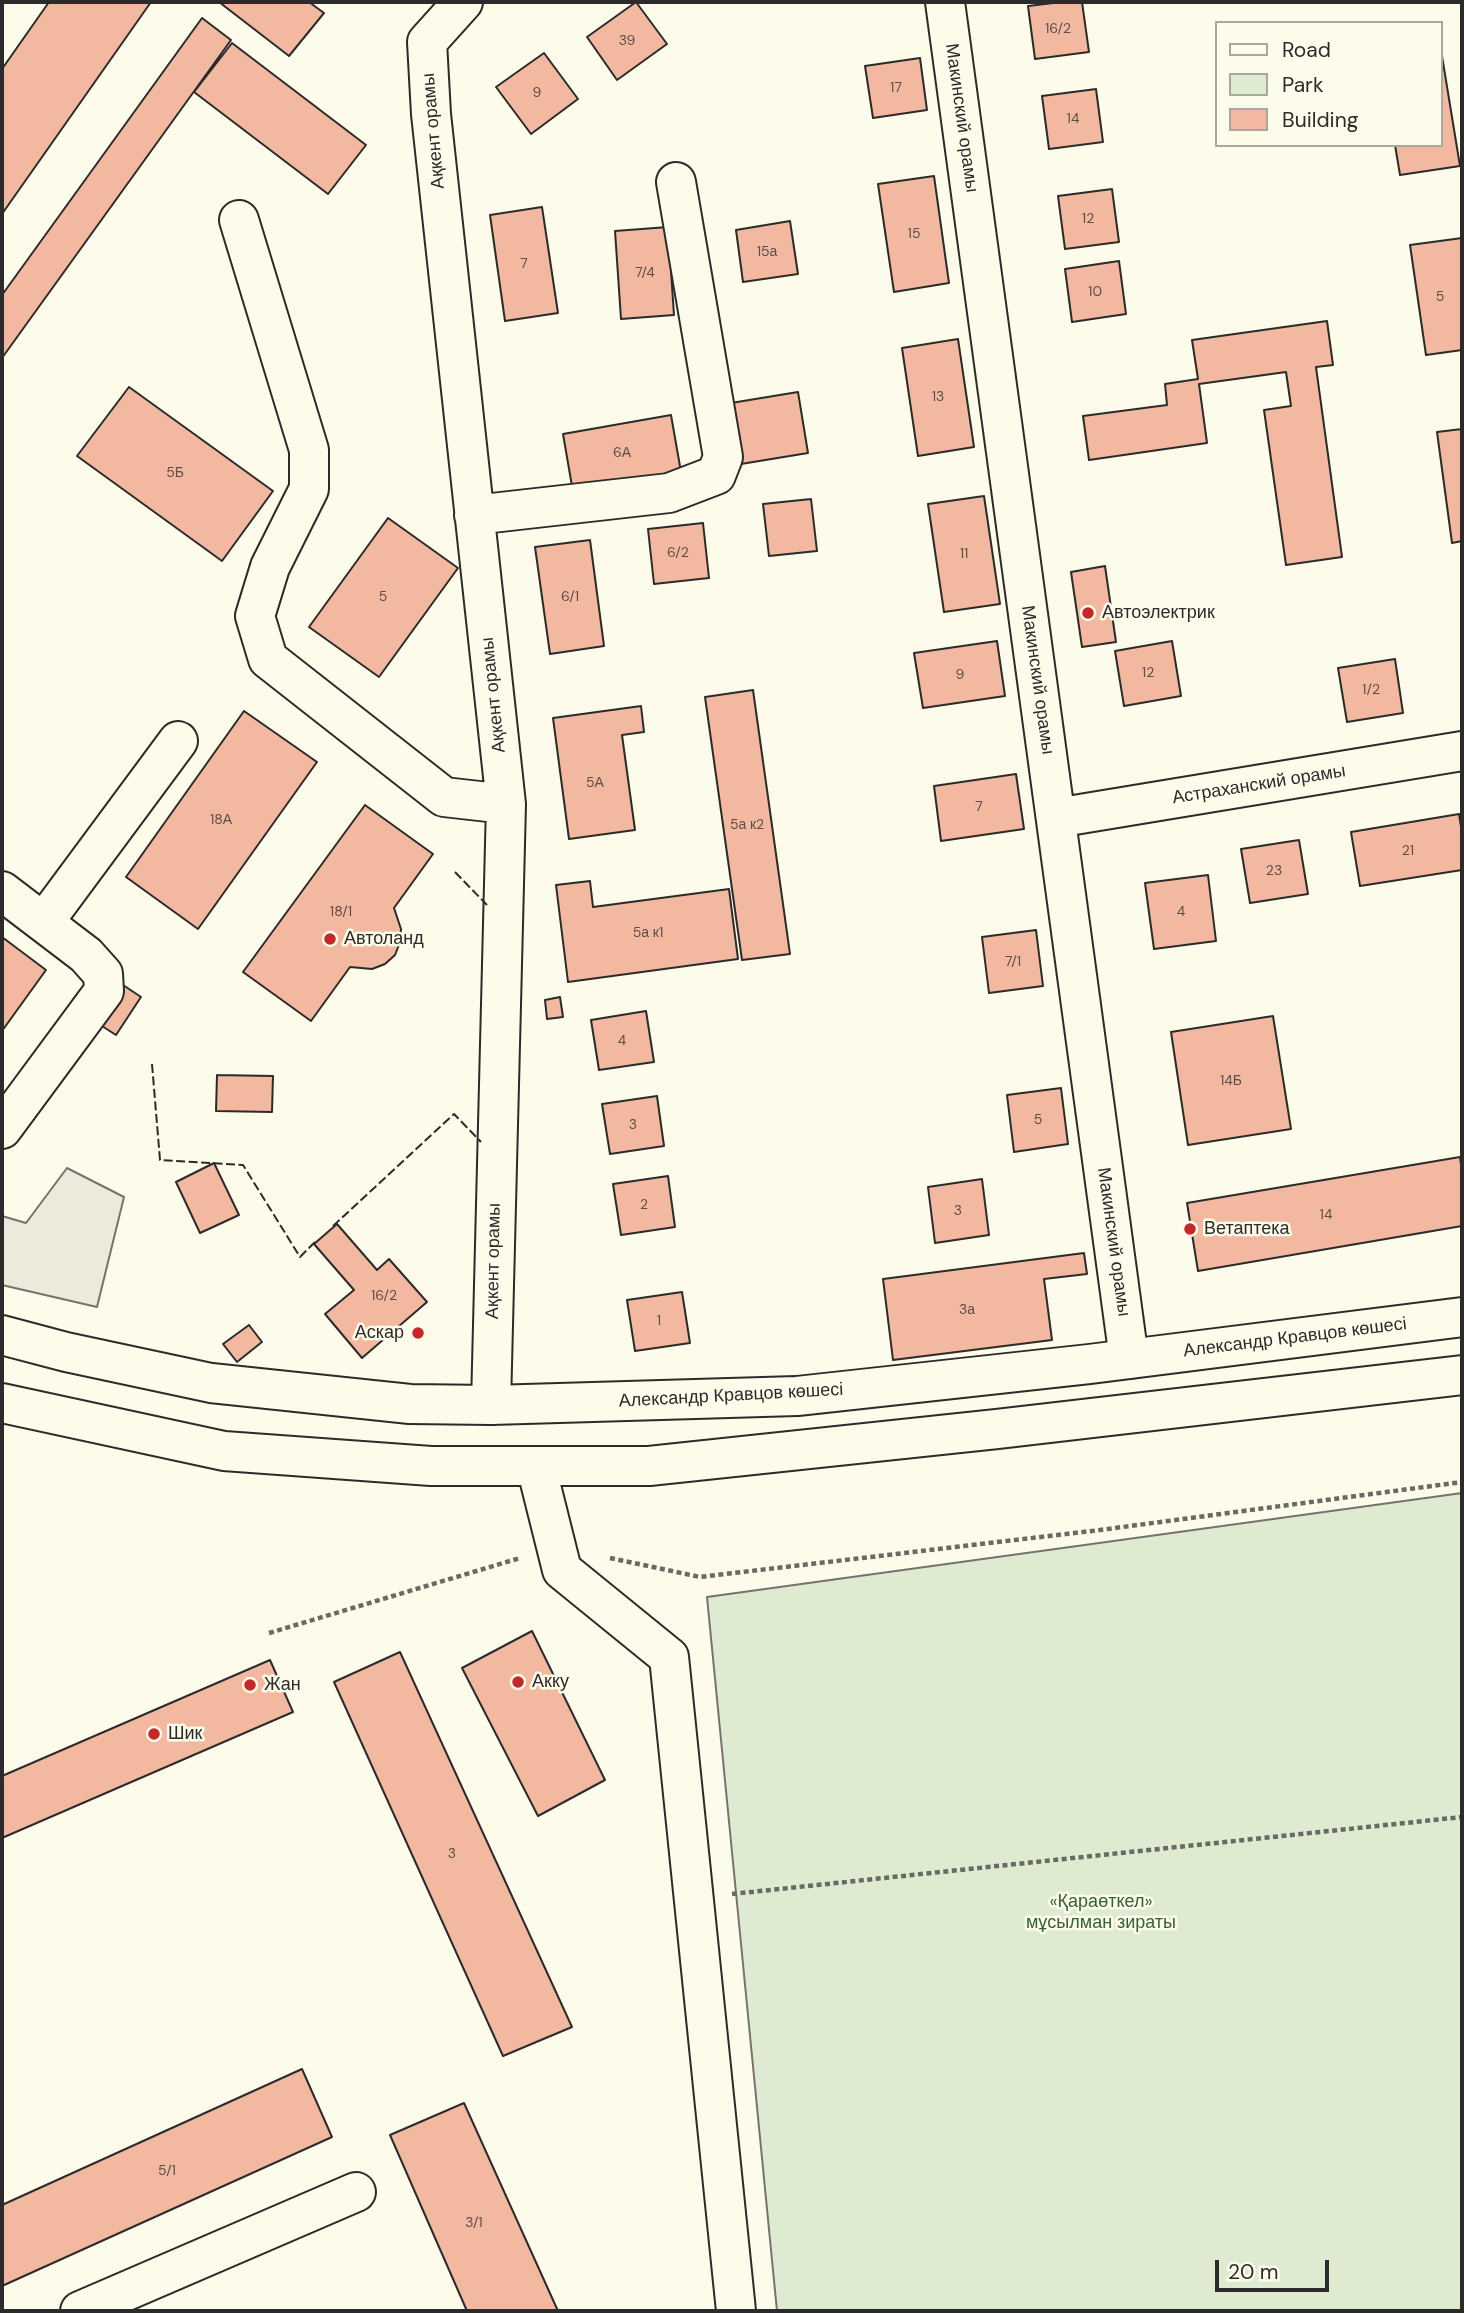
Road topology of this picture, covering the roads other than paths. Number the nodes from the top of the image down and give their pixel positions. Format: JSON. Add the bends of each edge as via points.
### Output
{"nodes":[{"id":1,"x":463,"y":2,"type":"edge"},
{"id":2,"x":945,"y":2,"type":"edge"},
{"id":3,"x":676,"y":182,"type":"dead end"},
{"id":4,"x":239,"y":220,"type":"dead end"},
{"id":5,"x":474,"y":515,"type":"junction"},
{"id":6,"x":178,"y":741,"type":"dead end"},
{"id":7,"x":1462,"y":751,"type":"edge"},
{"id":8,"x":506,"y":804,"type":"junction"},
{"id":9,"x":1056,"y":818,"type":"junction"},
{"id":10,"x":2,"y":891,"type":"edge"},
{"id":11,"x":44,"y":922,"type":"junction"},
{"id":12,"x":2,"y":1129,"type":"edge"},
{"id":13,"x":1462,"y":1317,"type":"edge"},
{"id":14,"x":2,"y":1335,"type":"edge"},
{"id":15,"x":1129,"y":1359,"type":"junction"},
{"id":16,"x":1462,"y":1375,"type":"edge"},
{"id":17,"x":2,"y":1403,"type":"edge"},
{"id":18,"x":491,"y":1405,"type":"junction"},
{"id":19,"x":536,"y":1466,"type":"junction"},
{"id":20,"x":356,"y":2192,"type":"dead end"},
{"id":21,"x":80,"y":2311,"type":"edge"},
{"id":22,"x":736,"y":2311,"type":"edge"}],
"edges":[{"from":1,"to":5,"type":"street","name":"Ақкент орамы","via":[[426,42]]},
{"from":2,"to":9,"type":"street","name":"Макинский орамы"},
{"from":3,"to":5,"type":"street","via":[[723,457],[716,475],[669,492]]},
{"from":4,"to":8,"type":"street","via":[[309,450],[309,489],[270,567],[255,616],[268,659],[444,797]]},
{"from":5,"to":8,"type":"street","name":"Ақкент орамы"},
{"from":6,"to":11,"type":"street"},
{"from":7,"to":9,"type":"street","name":"Астраханский орамы"},
{"from":8,"to":18,"type":"street","name":"Ақкент орамы"},
{"from":9,"to":15,"type":"street","name":"Макинский орамы"},
{"from":10,"to":11,"type":"street"},
{"from":11,"to":12,"type":"street","via":[[103,974],[104,991]]},
{"from":13,"to":15,"type":"street","name":"Александр Кравцов көшесі"},
{"from":14,"to":18,"type":"street","name":"Александр Кравцов көшесі","via":[[211,1383],[410,1404]]},
{"from":15,"to":18,"type":"street","name":"Александр Кравцов көшесі","via":[[797,1396]]},
{"from":16,"to":19,"type":"street","via":[[649,1466]]},
{"from":17,"to":19,"type":"street","via":[[224,1451],[431,1466]]},
{"from":19,"to":22,"type":"street","via":[[562,1570],[669,1657]]},
{"from":20,"to":21,"type":"street"}]}
